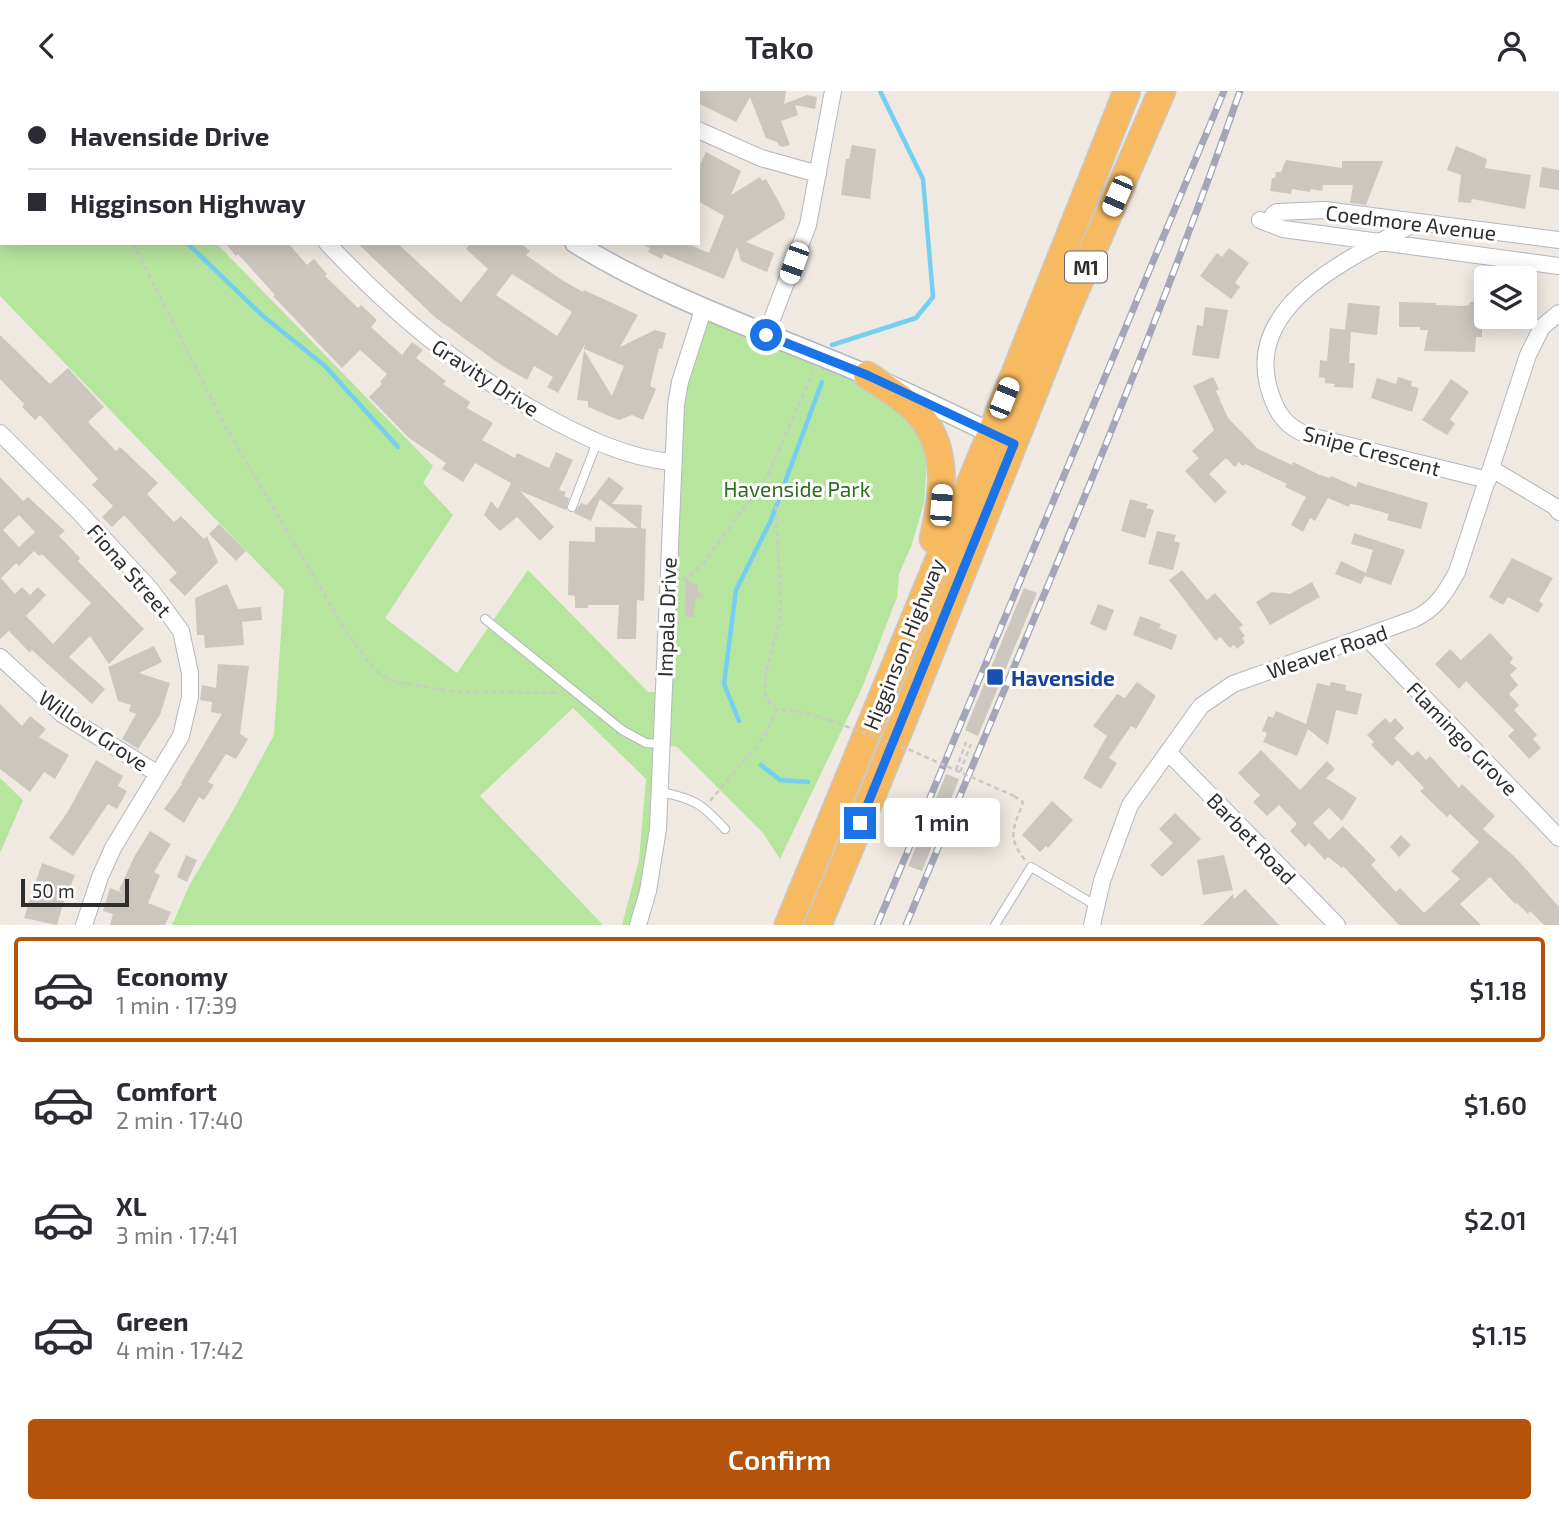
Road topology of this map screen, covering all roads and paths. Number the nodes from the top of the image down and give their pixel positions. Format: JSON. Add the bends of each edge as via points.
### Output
{"nodes":[{"id":1,"x":833,"y":91,"type":"edge"},
{"id":2,"x":1127,"y":91,"type":"edge"},
{"id":3,"x":1162,"y":91,"type":"edge"},
{"id":4,"x":700,"y":131,"type":"edge"},
{"id":5,"x":818,"y":174,"type":"junction"},
{"id":6,"x":1416,"y":222,"type":"junction"},
{"id":7,"x":1559,"y":240,"type":"edge"},
{"id":8,"x":1382,"y":241,"type":"junction"},
{"id":9,"x":134,"y":245,"type":"edge"},
{"id":10,"x":329,"y":245,"type":"edge"},
{"id":11,"x":578,"y":245,"type":"edge"},
{"id":12,"x":1559,"y":266,"type":"edge"},
{"id":13,"x":704,"y":310,"type":"junction"},
{"id":14,"x":1559,"y":313,"type":"edge"},
{"id":15,"x":766,"y":335,"type":"junction"},
{"id":16,"x":819,"y":356,"type":"junction"},
{"id":17,"x":867,"y":375,"type":"junction"},
{"id":18,"x":0,"y":433,"type":"edge"},
{"id":19,"x":1002,"y":438,"type":"junction"},
{"id":20,"x":597,"y":442,"type":"junction"},
{"id":21,"x":672,"y":463,"type":"junction"},
{"id":22,"x":769,"y":473,"type":"junction"},
{"id":23,"x":1490,"y":475,"type":"junction"},
{"id":24,"x":572,"y":507,"type":"dead end"},
{"id":25,"x":1557,"y":507,"type":"edge"},
{"id":26,"x":667,"y":595,"type":"junction"},
{"id":27,"x":916,"y":612,"type":"junction"},
{"id":28,"x":485,"y":619,"type":"dead end"},
{"id":29,"x":1367,"y":638,"type":"junction"},
{"id":30,"x":0,"y":657,"type":"edge"},
{"id":31,"x":578,"y":692,"type":"junction"},
{"id":32,"x":777,"y":709,"type":"junction"},
{"id":33,"x":969,"y":743,"type":"dead end"},
{"id":34,"x":662,"y":744,"type":"junction"},
{"id":35,"x":1168,"y":752,"type":"junction"},
{"id":36,"x":958,"y":771,"type":"junction"},
{"id":37,"x":158,"y":774,"type":"junction"},
{"id":38,"x":661,"y":792,"type":"junction"},
{"id":39,"x":704,"y":806,"type":"junction"},
{"id":40,"x":725,"y":829,"type":"dead end"},
{"id":41,"x":1559,"y":838,"type":"edge"},
{"id":42,"x":1031,"y":867,"type":"junction"},
{"id":43,"x":1095,"y":905,"type":"junction"},
{"id":44,"x":84,"y":925,"type":"edge"},
{"id":45,"x":638,"y":925,"type":"edge"},
{"id":46,"x":788,"y":925,"type":"edge"},
{"id":47,"x":818,"y":925,"type":"edge"},
{"id":48,"x":995,"y":925,"type":"edge"},
{"id":49,"x":1092,"y":925,"type":"edge"},
{"id":50,"x":1336,"y":925,"type":"edge"}],
"edges":[{"from":1,"to":5,"type":"street"},
{"from":2,"to":19,"type":"highway","name":"Higginson Highway","number":"M1"},
{"from":3,"to":19,"type":"highway","name":"Higginson Highway","number":"M1","via":[[1067,310]]},
{"from":4,"to":5,"type":"street","via":[[761,158]]},
{"from":5,"to":15,"type":"street","via":[[808,225]]},
{"from":6,"to":7,"type":"street","name":"Coedmore Avenue"},
{"from":6,"to":8,"type":"street","name":"Snipe Crescent"},
{"from":6,"to":8,"type":"street","name":"Coedmore Avenue","via":[[1325,210],[1277,212],[1265,222],[1292,230]]},
{"from":8,"to":12,"type":"street"},
{"from":8,"to":23,"type":"street","name":"Snipe Crescent","via":[[1304,289],[1284,311],[1266,358],[1274,407],[1289,425],[1310,436]]},
{"from":9,"to":31,"type":"path","via":[[224,424],[347,633],[371,665],[396,682],[456,692]]},
{"from":10,"to":20,"type":"street","name":"Gravity Drive","via":[[440,349],[513,398]]},
{"from":11,"to":13,"type":"street"},
{"from":13,"to":15,"type":"street"},
{"from":13,"to":21,"type":"street","name":"Impala Drive","via":[[680,382]]},
{"from":14,"to":23,"type":"street","name":"Weaver Road","via":[[1542,327],[1528,355]]},
{"from":15,"to":16,"type":"street"},
{"from":16,"to":17,"type":"street"},
{"from":16,"to":22,"type":"path"},
{"from":17,"to":19,"type":"street"},
{"from":17,"to":27,"type":"highway","via":[[921,416],[940,453],[941,505]]},
{"from":18,"to":37,"type":"street","name":"Fiona Street","via":[[151,590],[181,631],[190,697],[181,736]]},
{"from":19,"to":27,"type":"highway","name":"Higginson Highway","number":"M1"},
{"from":19,"to":47,"type":"highway","name":"Higginson Highway","number":"M1","via":[[903,721]]},
{"from":20,"to":21,"type":"street","name":"Gravity Drive"},
{"from":20,"to":24,"type":"lane"},
{"from":21,"to":26,"type":"street","name":"Impala Drive"},
{"from":22,"to":26,"type":"path","via":[[703,564]]},
{"from":22,"to":32,"type":"path","via":[[775,490],[781,606],[765,693]]},
{"from":23,"to":25,"type":"street","name":"Snipe Crescent"},
{"from":23,"to":29,"type":"street","name":"Weaver Road","via":[[1457,572],[1438,603],[1414,619]]},
{"from":26,"to":34,"type":"street","name":"Impala Drive"},
{"from":27,"to":46,"type":"highway","name":"Higginson Highway","number":"M1"},
{"from":28,"to":31,"type":"lane"},
{"from":29,"to":35,"type":"street","name":"Weaver Road","via":[[1233,684],[1201,706]]},
{"from":29,"to":41,"type":"street","name":"Flamingo Grove"},
{"from":30,"to":37,"type":"street","name":"Willow Grove","via":[[62,713]]},
{"from":31,"to":34,"type":"lane","via":[[622,730],[646,743]]},
{"from":32,"to":36,"type":"path","bridge":true,"via":[[829,720]]},
{"from":32,"to":39,"type":"path","via":[[764,737]]},
{"from":33,"to":36,"type":"path"},
{"from":34,"to":38,"type":"street","name":"Impala Drive"},
{"from":35,"to":43,"type":"street","name":"Weaver Road","via":[[1129,804]]},
{"from":35,"to":50,"type":"street","name":"Barbet Road"},
{"from":36,"to":42,"type":"path","bridge":true,"via":[[1023,801],[1013,831],[1015,846]]},
{"from":37,"to":44,"type":"street","name":"Fiona Street","via":[[113,848]]},
{"from":38,"to":39,"type":"lane"},
{"from":38,"to":45,"type":"street","name":"Impala Drive","via":[[655,855]]},
{"from":39,"to":40,"type":"lane"},
{"from":42,"to":43,"type":"lane"},
{"from":42,"to":48,"type":"lane"},
{"from":43,"to":49,"type":"street","name":"Weaver Road"}]}
